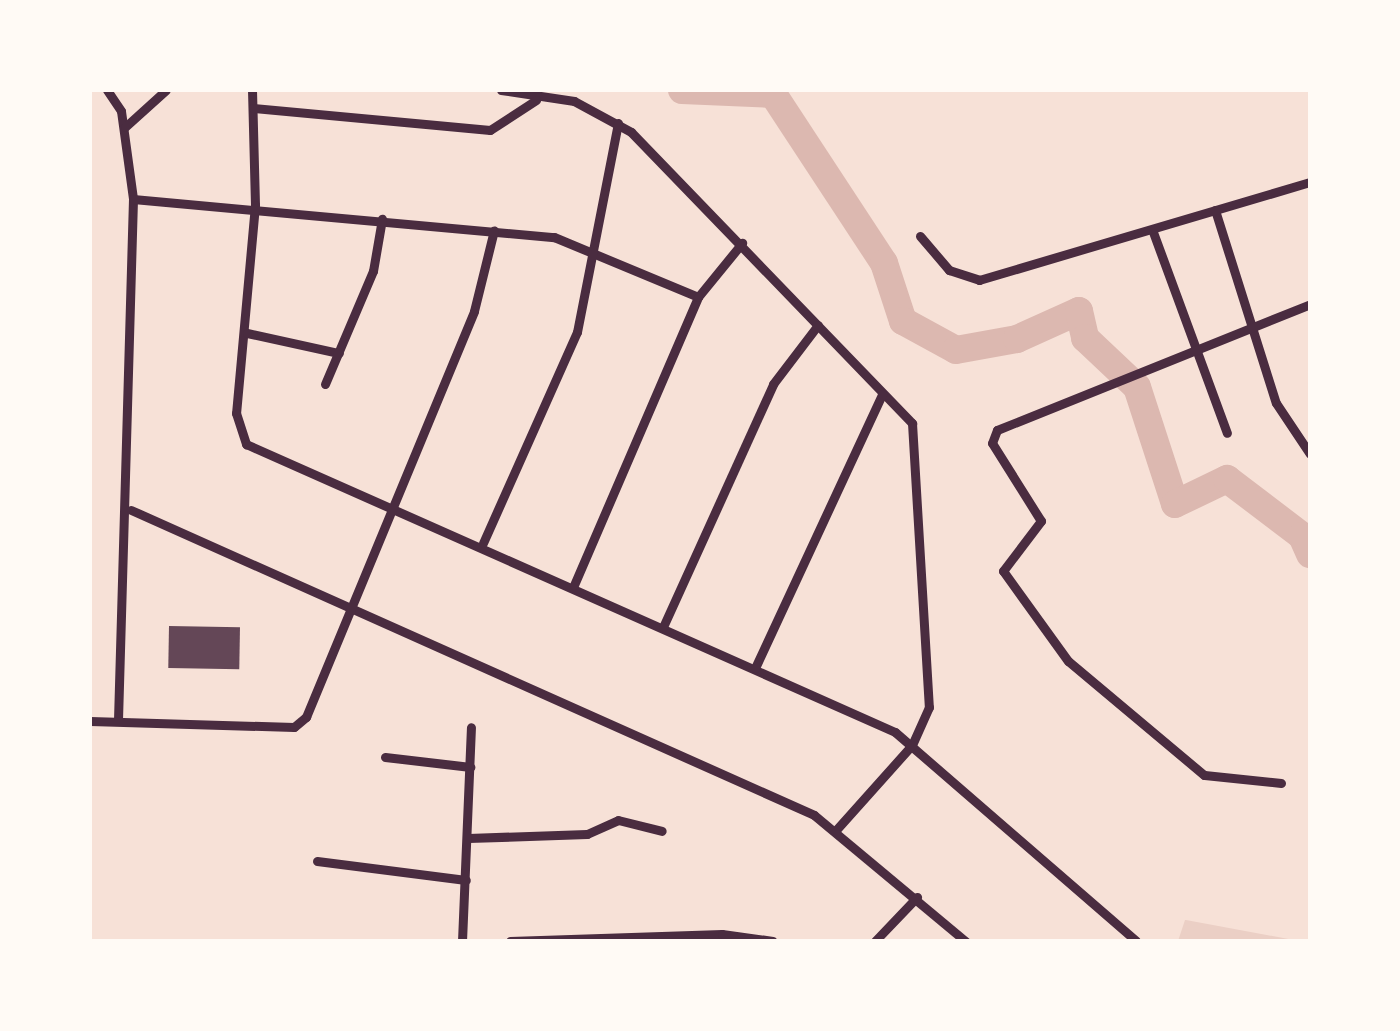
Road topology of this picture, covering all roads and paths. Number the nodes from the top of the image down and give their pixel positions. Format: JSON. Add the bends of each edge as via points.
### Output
{"nodes":[{"id":1,"x":107,"y":90,"type":"edge"},
{"id":2,"x":166,"y":90,"type":"edge"},
{"id":3,"x":252,"y":90,"type":"edge"},
{"id":4,"x":502,"y":90,"type":"edge"},
{"id":5,"x":554,"y":95,"type":"edge"},
{"id":6,"x":536,"y":100,"type":"junction"},
{"id":7,"x":253,"y":108,"type":"junction"},
{"id":8,"x":618,"y":123,"type":"junction"},
{"id":9,"x":125,"y":127,"type":"junction"},
{"id":10,"x":1310,"y":182,"type":"edge"},
{"id":11,"x":133,"y":199,"type":"junction"},
{"id":12,"x":254,"y":204,"type":"junction"},
{"id":13,"x":1215,"y":210,"type":"junction"},
{"id":14,"x":382,"y":219,"type":"junction"},
{"id":15,"x":494,"y":230,"type":"junction"},
{"id":16,"x":1153,"y":232,"type":"junction"},
{"id":17,"x":920,"y":236,"type":"dead end"},
{"id":18,"x":742,"y":244,"type":"junction"},
{"id":19,"x":592,"y":253,"type":"junction"},
{"id":20,"x":698,"y":298,"type":"junction"},
{"id":21,"x":1310,"y":304,"type":"edge"},
{"id":22,"x":818,"y":325,"type":"junction"},
{"id":23,"x":1250,"y":328,"type":"junction"},
{"id":24,"x":247,"y":333,"type":"junction"},
{"id":25,"x":1195,"y":350,"type":"junction"},
{"id":26,"x":339,"y":353,"type":"junction"},
{"id":27,"x":325,"y":384,"type":"dead end"},
{"id":28,"x":882,"y":394,"type":"junction"},
{"id":29,"x":1228,"y":433,"type":"dead end"},
{"id":30,"x":1310,"y":454,"type":"edge"},
{"id":31,"x":394,"y":505,"type":"junction"},
{"id":32,"x":131,"y":510,"type":"junction"},
{"id":33,"x":482,"y":543,"type":"junction"},
{"id":34,"x":574,"y":585,"type":"junction"},
{"id":35,"x":347,"y":605,"type":"junction"},
{"id":36,"x":664,"y":627,"type":"junction"},
{"id":37,"x":755,"y":668,"type":"junction"},
{"id":38,"x":90,"y":721,"type":"edge"},
{"id":39,"x":118,"y":721,"type":"junction"},
{"id":40,"x":471,"y":727,"type":"dead end"},
{"id":41,"x":912,"y":745,"type":"junction"},
{"id":42,"x":386,"y":756,"type":"dead end"},
{"id":43,"x":470,"y":767,"type":"junction"},
{"id":44,"x":1280,"y":784,"type":"dead end"},
{"id":45,"x":836,"y":830,"type":"junction"},
{"id":46,"x":662,"y":831,"type":"dead end"},
{"id":47,"x":468,"y":838,"type":"junction"},
{"id":48,"x":317,"y":861,"type":"dead end"},
{"id":49,"x":466,"y":880,"type":"junction"},
{"id":50,"x":916,"y":897,"type":"junction"},
{"id":51,"x":462,"y":941,"type":"edge"},
{"id":52,"x":510,"y":941,"type":"edge"},
{"id":53,"x":773,"y":941,"type":"edge"},
{"id":54,"x":874,"y":941,"type":"edge"},
{"id":55,"x":965,"y":941,"type":"edge"},
{"id":56,"x":1136,"y":941,"type":"edge"}],
"edges":[{"from":1,"to":9,"type":"street"},
{"from":2,"to":9,"type":"street"},
{"from":3,"to":7,"type":"street"},
{"from":4,"to":6,"type":"street"},
{"from":5,"to":6,"type":"street"},
{"from":5,"to":8,"type":"street"},
{"from":6,"to":7,"type":"street","via":[[490,130]]},
{"from":7,"to":12,"type":"street"},
{"from":8,"to":18,"type":"street"},
{"from":8,"to":19,"type":"street"},
{"from":9,"to":11,"type":"street"},
{"from":10,"to":13,"type":"street"},
{"from":11,"to":12,"type":"street"},
{"from":11,"to":32,"type":"street"},
{"from":12,"to":14,"type":"street"},
{"from":12,"to":24,"type":"street"},
{"from":13,"to":16,"type":"street"},
{"from":13,"to":23,"type":"street"},
{"from":14,"to":15,"type":"street"},
{"from":14,"to":26,"type":"street","via":[[373,271]]},
{"from":15,"to":19,"type":"street"},
{"from":15,"to":31,"type":"street","via":[[474,311]]},
{"from":16,"to":17,"type":"street","via":[[979,280],[949,270]]},
{"from":16,"to":25,"type":"street"},
{"from":18,"to":20,"type":"street"},
{"from":18,"to":22,"type":"street"},
{"from":19,"to":20,"type":"street"},
{"from":19,"to":33,"type":"street","via":[[560,376]]},
{"from":20,"to":34,"type":"street"},
{"from":21,"to":23,"type":"street"},
{"from":22,"to":28,"type":"street"},
{"from":22,"to":36,"type":"street","via":[[773,384]]},
{"from":23,"to":25,"type":"street"},
{"from":23,"to":30,"type":"street","via":[[1286,426]]},
{"from":24,"to":26,"type":"street"},
{"from":24,"to":31,"type":"street","via":[[236,413],[246,444]]},
{"from":25,"to":29,"type":"street"},
{"from":25,"to":44,"type":"street","via":[[992,435],[1041,521],[1003,571],[1082,678],[1165,747],[1218,780]]},
{"from":26,"to":27,"type":"street"},
{"from":28,"to":37,"type":"street"},
{"from":28,"to":41,"type":"street","via":[[915,437],[930,688]]},
{"from":31,"to":33,"type":"street"},
{"from":31,"to":35,"type":"street"},
{"from":32,"to":35,"type":"street"},
{"from":32,"to":39,"type":"street"},
{"from":33,"to":34,"type":"street"},
{"from":34,"to":36,"type":"street"},
{"from":35,"to":39,"type":"street","via":[[294,727]]},
{"from":35,"to":45,"type":"street"},
{"from":36,"to":37,"type":"street"},
{"from":37,"to":41,"type":"street"},
{"from":38,"to":39,"type":"street"},
{"from":40,"to":43,"type":"street"},
{"from":41,"to":45,"type":"street"},
{"from":41,"to":56,"type":"street"},
{"from":42,"to":43,"type":"street"},
{"from":43,"to":47,"type":"street"},
{"from":45,"to":50,"type":"street"},
{"from":46,"to":47,"type":"street","via":[[618,820],[587,834]]},
{"from":47,"to":49,"type":"street"},
{"from":48,"to":49,"type":"street"},
{"from":49,"to":51,"type":"street"},
{"from":50,"to":54,"type":"street"},
{"from":50,"to":55,"type":"street"},
{"from":52,"to":53,"type":"street"}]}
